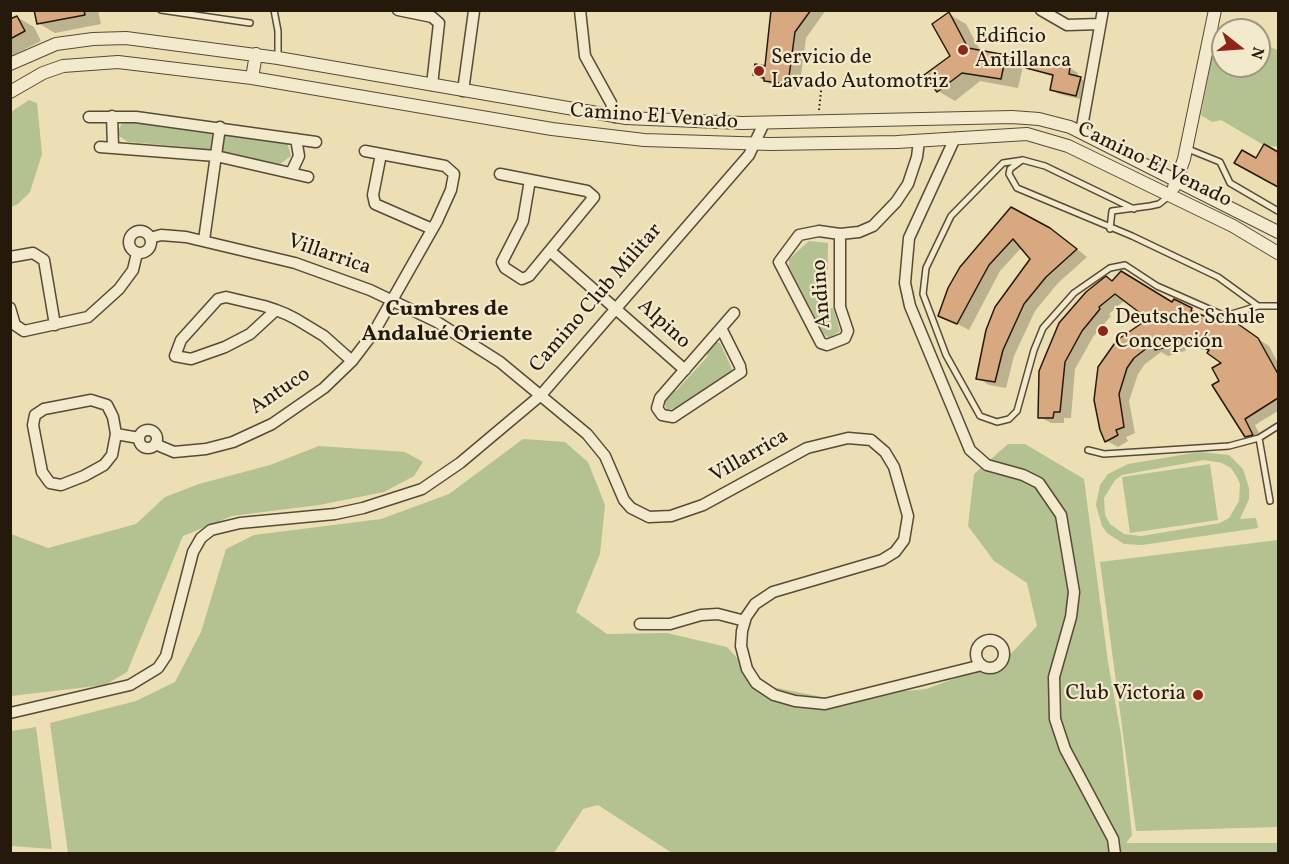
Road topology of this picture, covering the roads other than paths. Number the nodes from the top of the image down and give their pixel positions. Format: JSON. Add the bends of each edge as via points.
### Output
{"nodes":[{"id":1,"x":161,"y":10,"type":"edge"},
{"id":2,"x":274,"y":10,"type":"edge"},
{"id":3,"x":399,"y":10,"type":"edge"},
{"id":4,"x":580,"y":10,"type":"edge"},
{"id":5,"x":1041,"y":10,"type":"edge"},
{"id":6,"x":1103,"y":10,"type":"edge"},
{"id":7,"x":1215,"y":10,"type":"edge"},
{"id":8,"x":474,"y":11,"type":"edge"},
{"id":9,"x":250,"y":23,"type":"dead end"},
{"id":10,"x":1100,"y":24,"type":"junction"},
{"id":11,"x":256,"y":54,"type":"junction"},
{"id":12,"x":278,"y":58,"type":"junction"},
{"id":13,"x":10,"y":64,"type":"edge"},
{"id":14,"x":252,"y":78,"type":"junction"},
{"id":15,"x":432,"y":85,"type":"junction"},
{"id":16,"x":463,"y":91,"type":"junction"},
{"id":17,"x":10,"y":92,"type":"edge"},
{"id":18,"x":112,"y":116,"type":"junction"},
{"id":19,"x":89,"y":117,"type":"dead end"},
{"id":20,"x":615,"y":117,"type":"junction"},
{"id":21,"x":764,"y":123,"type":"junction"},
{"id":22,"x":220,"y":127,"type":"junction"},
{"id":23,"x":1081,"y":132,"type":"junction"},
{"id":24,"x":955,"y":138,"type":"junction"},
{"id":25,"x":296,"y":139,"type":"junction"},
{"id":26,"x":919,"y":141,"type":"junction"},
{"id":27,"x":316,"y":142,"type":"dead end"},
{"id":28,"x":755,"y":144,"type":"junction"},
{"id":29,"x":100,"y":147,"type":"dead end"},
{"id":30,"x":113,"y":147,"type":"junction"},
{"id":31,"x":1186,"y":148,"type":"junction"},
{"id":32,"x":365,"y":151,"type":"dead end"},
{"id":33,"x":381,"y":154,"type":"junction"},
{"id":34,"x":216,"y":156,"type":"junction"},
{"id":35,"x":1023,"y":159,"type":"junction"},
{"id":36,"x":291,"y":173,"type":"junction"},
{"id":37,"x":500,"y":174,"type":"dead end"},
{"id":38,"x":308,"y":177,"type":"dead end"},
{"id":39,"x":530,"y":180,"type":"junction"},
{"id":40,"x":1178,"y":181,"type":"junction"},
{"id":41,"x":1169,"y":195,"type":"junction"},
{"id":42,"x":1134,"y":208,"type":"junction"},
{"id":43,"x":1278,"y":211,"type":"edge"},
{"id":44,"x":430,"y":228,"type":"junction"},
{"id":45,"x":1110,"y":229,"type":"junction"},
{"id":46,"x":1278,"y":232,"type":"edge"},
{"id":47,"x":840,"y":234,"type":"junction"},
{"id":48,"x":150,"y":238,"type":"junction"},
{"id":49,"x":204,"y":240,"type":"junction"},
{"id":50,"x":550,"y":251,"type":"junction"},
{"id":51,"x":137,"y":252,"type":"junction"},
{"id":52,"x":1278,"y":253,"type":"edge"},
{"id":53,"x":10,"y":257,"type":"edge"},
{"id":54,"x":392,"y":300,"type":"junction"},
{"id":55,"x":1258,"y":306,"type":"junction"},
{"id":56,"x":1278,"y":306,"type":"edge"},
{"id":57,"x":10,"y":308,"type":"edge"},
{"id":58,"x":616,"y":308,"type":"junction"},
{"id":59,"x":276,"y":310,"type":"junction"},
{"id":60,"x":734,"y":313,"type":"dead end"},
{"id":61,"x":55,"y":325,"type":"junction"},
{"id":62,"x":721,"y":328,"type":"junction"},
{"id":63,"x":352,"y":361,"type":"junction"},
{"id":64,"x":685,"y":370,"type":"junction"},
{"id":65,"x":541,"y":394,"type":"junction"},
{"id":66,"x":1278,"y":426,"type":"edge"},
{"id":67,"x":116,"y":434,"type":"junction"},
{"id":68,"x":1259,"y":438,"type":"junction"},
{"id":69,"x":1088,"y":450,"type":"dead end"},
{"id":70,"x":1270,"y":501,"type":"dead end"},
{"id":71,"x":745,"y":621,"type":"junction"},
{"id":72,"x":640,"y":624,"type":"dead end"},
{"id":73,"x":982,"y":665,"type":"dead end"},
{"id":74,"x":10,"y":713,"type":"edge"},
{"id":75,"x":1115,"y":854,"type":"edge"}],
"edges":[{"from":1,"to":9,"type":"lane"},
{"from":2,"to":12,"type":"lane"},
{"from":3,"to":15,"type":"street","via":[[432,17],[439,23]]},
{"from":4,"to":20,"type":"street","via":[[585,56]]},
{"from":5,"to":10,"type":"street","via":[[1067,25]]},
{"from":6,"to":10,"type":"street"},
{"from":7,"to":31,"type":"street"},
{"from":8,"to":16,"type":"street"},
{"from":10,"to":23,"type":"street"},
{"from":11,"to":12,"type":"street","name":"Camino El Venado"},
{"from":11,"to":13,"type":"street","name":"Camino El Venado","via":[[111,38],[56,44]]},
{"from":11,"to":14,"type":"street"},
{"from":12,"to":15,"type":"street","name":"Camino El Venado"},
{"from":14,"to":17,"type":"street","name":"Camino El Venado","via":[[137,63],[87,63],[53,69]]},
{"from":14,"to":28,"type":"street","name":"Camino El Venado","via":[[592,135]]},
{"from":15,"to":16,"type":"street","name":"Camino El Venado"},
{"from":16,"to":20,"type":"street","name":"Camino El Venado"},
{"from":18,"to":19,"type":"street"},
{"from":18,"to":22,"type":"street"},
{"from":18,"to":30,"type":"street"},
{"from":20,"to":21,"type":"street","name":"Camino El Venado"},
{"from":21,"to":23,"type":"street","name":"Camino El Venado","via":[[1029,117]]},
{"from":21,"to":28,"type":"street","name":"Camino Club Militar"},
{"from":22,"to":25,"type":"street"},
{"from":22,"to":34,"type":"street"},
{"from":23,"to":40,"type":"street","name":"Camino El Venado"},
{"from":24,"to":26,"type":"street","name":"Camino El Venado"},
{"from":24,"to":41,"type":"street","name":"Camino El Venado","via":[[1016,133],[1048,138]]},
{"from":24,"to":75,"type":"street","via":[[909,238],[905,283],[910,306],[970,450],[987,465],[1039,483],[1061,515],[1074,592],[1067,635],[1054,677],[1055,719],[1065,749],[1113,839]]},
{"from":25,"to":27,"type":"street"},
{"from":25,"to":36,"type":"street","via":[[299,156]]},
{"from":26,"to":28,"type":"street","name":"Camino El Venado"},
{"from":26,"to":47,"type":"street","name":"Andino","via":[[908,184],[889,209],[873,226]]},
{"from":28,"to":58,"type":"street","name":"Camino Club Militar"},
{"from":29,"to":30,"type":"street"},
{"from":30,"to":34,"type":"street"},
{"from":31,"to":40,"type":"street"},
{"from":31,"to":43,"type":"lane","via":[[1220,162],[1230,183]]},
{"from":32,"to":33,"type":"street"},
{"from":33,"to":44,"type":"street","via":[[373,195],[375,204]]},
{"from":33,"to":44,"type":"street","name":"Antuco","via":[[452,169],[451,190]]},
{"from":34,"to":36,"type":"street"},
{"from":34,"to":49,"type":"street"},
{"from":35,"to":42,"type":"lane"},
{"from":35,"to":45,"type":"lane","via":[[1010,169],[1010,179],[1017,188]]},
{"from":35,"to":55,"type":"lane","via":[[1003,163],[957,208],[933,250],[924,279],[927,309],[946,355],[975,411],[986,420],[1003,421],[1017,411],[1043,328],[1074,293],[1110,268],[1125,265],[1157,286],[1225,316]]},
{"from":36,"to":38,"type":"street"},
{"from":37,"to":39,"type":"street"},
{"from":39,"to":50,"type":"street","via":[[593,195]]},
{"from":39,"to":50,"type":"street","via":[[522,221],[502,264],[524,278]]},
{"from":40,"to":41,"type":"street"},
{"from":40,"to":46,"type":"street","name":"Camino El Venado"},
{"from":41,"to":42,"type":"lane","via":[[1159,204]]},
{"from":41,"to":52,"type":"street","name":"Camino El Venado"},
{"from":42,"to":45,"type":"lane","via":[[1112,211]]},
{"from":44,"to":54,"type":"street","name":"Antuco"},
{"from":45,"to":55,"type":"lane","via":[[1218,277]]},
{"from":47,"to":47,"type":"street","name":"Andino","via":[[840,308],[848,331],[845,338],[825,345],[778,262],[803,233]]},
{"from":48,"to":49,"type":"street","name":"Villarrica","via":[[170,235]]},
{"from":48,"to":51,"type":"street","via":[[147,250]]},
{"from":48,"to":51,"type":"street","name":"Villarrica","via":[[142,231],[133,233],[130,246]]},
{"from":49,"to":54,"type":"street","name":"Villarrica","via":[[312,268]]},
{"from":50,"to":58,"type":"street","name":"Alpino"},
{"from":51,"to":61,"type":"street","via":[[128,277],[98,310],[82,319]]},
{"from":53,"to":61,"type":"street","via":[[33,253],[44,260]]},
{"from":54,"to":63,"type":"street","name":"Antuco"},
{"from":54,"to":65,"type":"street","name":"Villarrica","via":[[479,347]]},
{"from":55,"to":56,"type":"lane"},
{"from":57,"to":61,"type":"street","via":[[15,325],[21,330]]},
{"from":58,"to":64,"type":"street","name":"Alpino"},
{"from":58,"to":65,"type":"street","name":"Camino Club Militar"},
{"from":59,"to":59,"type":"street","via":[[222,297],[180,340],[175,356],[191,359],[225,347],[250,334]]},
{"from":59,"to":63,"type":"street","via":[[312,328]]},
{"from":60,"to":62,"type":"street"},
{"from":62,"to":64,"type":"street"},
{"from":62,"to":64,"type":"street","via":[[741,372],[673,417],[664,417],[657,408],[659,400]]},
{"from":63,"to":67,"type":"street","name":"Antuco","via":[[309,400],[272,424],[219,447],[183,453],[155,444],[156,436],[151,430],[143,431],[139,438]]},
{"from":65,"to":71,"type":"street","name":"Villarrica","via":[[594,442],[605,456],[624,500],[649,517],[671,516],[703,506],[786,457],[830,441],[864,438],[885,452],[894,467],[908,516],[907,534],[899,547],[882,560],[772,592],[755,604]]},
{"from":65,"to":74,"type":"street","name":"Camino Club Militar","via":[[438,480],[411,494],[335,514],[240,523],[211,530],[193,552],[166,656],[158,668],[130,685]]},
{"from":66,"to":68,"type":"lane"},
{"from":67,"to":67,"type":"street","via":[[110,410],[99,400],[44,409],[33,420],[42,472],[54,484],[75,480],[104,465],[114,451]]},
{"from":68,"to":69,"type":"lane","via":[[1236,445],[1186,449],[1104,454]]},
{"from":68,"to":70,"type":"lane"},
{"from":71,"to":72,"type":"street","via":[[718,614],[670,624]]},
{"from":71,"to":73,"type":"street","via":[[741,646],[751,677],[774,695],[795,701],[837,702]]}]}
